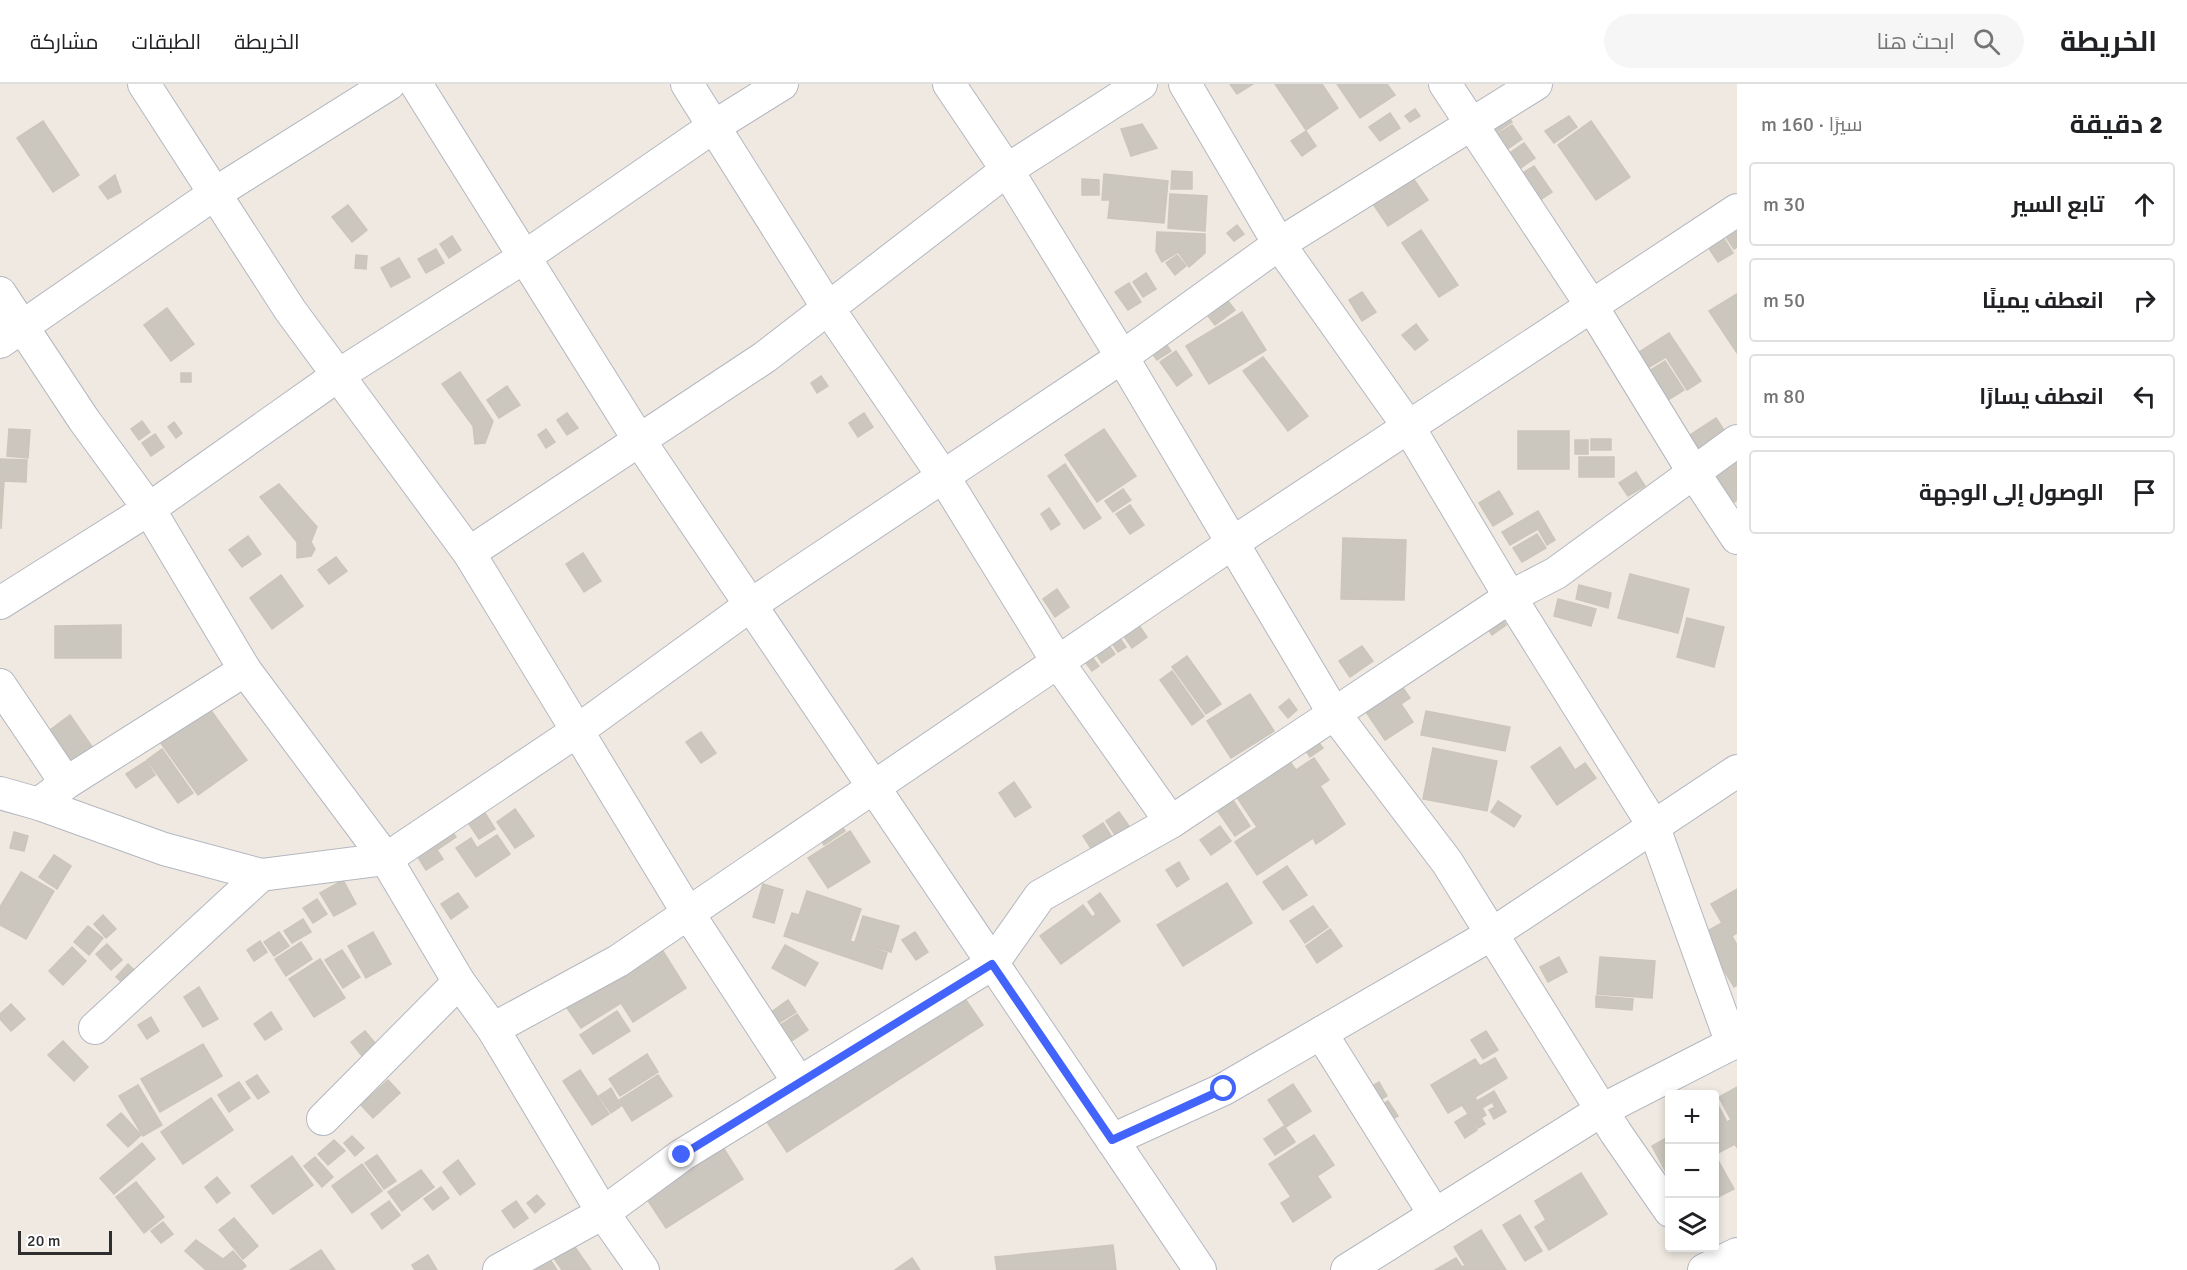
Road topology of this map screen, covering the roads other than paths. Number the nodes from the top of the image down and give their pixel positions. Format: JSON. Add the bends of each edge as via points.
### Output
{"nodes":[{"id":1,"x":144,"y":84,"type":"edge"},
{"id":2,"x":389,"y":84,"type":"edge"},
{"id":3,"x":416,"y":84,"type":"edge"},
{"id":4,"x":687,"y":84,"type":"edge"},
{"id":5,"x":782,"y":84,"type":"edge"},
{"id":6,"x":949,"y":84,"type":"edge"},
{"id":7,"x":1141,"y":84,"type":"edge"},
{"id":8,"x":1185,"y":84,"type":"edge"},
{"id":9,"x":1445,"y":84,"type":"edge"},
{"id":10,"x":1536,"y":84,"type":"edge"},
{"id":11,"x":1472,"y":126,"type":"junction"},
{"id":12,"x":714,"y":127,"type":"junction"},
{"id":13,"x":1007,"y":170,"type":"junction"},
{"id":14,"x":214,"y":194,"type":"junction"},
{"id":15,"x":1737,"y":210,"type":"edge"},
{"id":16,"x":1279,"y":244,"type":"junction"},
{"id":17,"x":526,"y":256,"type":"junction"},
{"id":18,"x":0,"y":293,"type":"edge"},
{"id":19,"x":1591,"y":305,"type":"junction"},
{"id":20,"x":828,"y":308,"type":"junction"},
{"id":21,"x":11,"y":334,"type":"edge"},
{"id":22,"x":1122,"y":357,"type":"junction"},
{"id":23,"x":337,"y":376,"type":"junction"},
{"id":24,"x":1407,"y":426,"type":"junction"},
{"id":25,"x":639,"y":440,"type":"junction"},
{"id":26,"x":1737,"y":441,"type":"edge"},
{"id":27,"x":1694,"y":473,"type":"junction"},
{"id":28,"x":944,"y":476,"type":"junction"},
{"id":29,"x":149,"y":509,"type":"junction"},
{"id":30,"x":1737,"y":538,"type":"edge"},
{"id":31,"x":1234,"y":542,"type":"junction"},
{"id":32,"x":469,"y":553,"type":"junction"},
{"id":33,"x":1510,"y":597,"type":"junction"},
{"id":34,"x":0,"y":603,"type":"edge"},
{"id":35,"x":752,"y":604,"type":"junction"},
{"id":36,"x":1057,"y":661,"type":"junction"},
{"id":37,"x":245,"y":670,"type":"junction"},
{"id":38,"x":0,"y":685,"type":"edge"},
{"id":39,"x":1333,"y":712,"type":"junction"},
{"id":40,"x":577,"y":731,"type":"junction"},
{"id":41,"x":1737,"y":771,"type":"edge"},
{"id":42,"x":66,"y":783,"type":"junction"},
{"id":43,"x":873,"y":785,"type":"junction"},
{"id":44,"x":0,"y":793,"type":"edge"},
{"id":45,"x":39,"y":804,"type":"junction"},
{"id":46,"x":1171,"y":822,"type":"junction"},
{"id":47,"x":1653,"y":825,"type":"junction"},
{"id":48,"x":386,"y":859,"type":"junction"},
{"id":49,"x":261,"y":875,"type":"junction"},
{"id":50,"x":688,"y":913,"type":"junction"},
{"id":51,"x":1492,"y":934,"type":"junction"},
{"id":52,"x":992,"y":964,"type":"junction"},
{"id":53,"x":459,"y":982,"type":"junction"},
{"id":54,"x":95,"y":1028,"type":"dead end"},
{"id":55,"x":493,"y":1029,"type":"junction"},
{"id":56,"x":1321,"y":1033,"type":"junction"},
{"id":57,"x":1735,"y":1043,"type":"edge"},
{"id":58,"x":799,"y":1083,"type":"junction"},
{"id":59,"x":1602,"y":1110,"type":"junction"},
{"id":60,"x":322,"y":1119,"type":"dead end"},
{"id":61,"x":1112,"y":1140,"type":"junction"},
{"id":62,"x":1665,"y":1204,"type":"edge"},
{"id":63,"x":603,"y":1213,"type":"junction"},
{"id":64,"x":1435,"y":1215,"type":"junction"},
{"id":65,"x":1737,"y":1254,"type":"edge"},
{"id":66,"x":1704,"y":1264,"type":"edge"},
{"id":67,"x":499,"y":1270,"type":"edge"},
{"id":68,"x":644,"y":1270,"type":"edge"},
{"id":69,"x":1200,"y":1270,"type":"edge"},
{"id":70,"x":1347,"y":1270,"type":"edge"}],
"edges":[{"from":1,"to":14,"type":"street"},
{"from":2,"to":14,"type":"street"},
{"from":3,"to":17,"type":"street"},
{"from":4,"to":12,"type":"street"},
{"from":5,"to":12,"type":"street"},
{"from":6,"to":13,"type":"street"},
{"from":7,"to":13,"type":"street"},
{"from":8,"to":16,"type":"street"},
{"from":9,"to":11,"type":"street"},
{"from":10,"to":11,"type":"street"},
{"from":11,"to":16,"type":"street"},
{"from":11,"to":19,"type":"street"},
{"from":12,"to":17,"type":"street"},
{"from":12,"to":20,"type":"street"},
{"from":13,"to":20,"type":"street"},
{"from":13,"to":22,"type":"street"},
{"from":14,"to":21,"type":"street"},
{"from":14,"to":23,"type":"street"},
{"from":15,"to":19,"type":"street"},
{"from":16,"to":22,"type":"street"},
{"from":16,"to":24,"type":"street"},
{"from":17,"to":23,"type":"street"},
{"from":17,"to":25,"type":"street"},
{"from":18,"to":21,"type":"street"},
{"from":19,"to":24,"type":"street"},
{"from":19,"to":27,"type":"street"},
{"from":20,"to":25,"type":"street","via":[[765,357]]},
{"from":20,"to":28,"type":"street"},
{"from":21,"to":29,"type":"street","via":[[84,420]]},
{"from":22,"to":28,"type":"street"},
{"from":22,"to":31,"type":"street"},
{"from":23,"to":29,"type":"street"},
{"from":23,"to":32,"type":"street"},
{"from":24,"to":31,"type":"street"},
{"from":24,"to":33,"type":"street"},
{"from":25,"to":32,"type":"street"},
{"from":25,"to":35,"type":"street"},
{"from":26,"to":27,"type":"street"},
{"from":27,"to":30,"type":"street"},
{"from":27,"to":33,"type":"street","via":[[1556,573]]},
{"from":28,"to":35,"type":"street"},
{"from":28,"to":36,"type":"street"},
{"from":29,"to":34,"type":"street"},
{"from":29,"to":37,"type":"street"},
{"from":31,"to":36,"type":"street"},
{"from":31,"to":39,"type":"street"},
{"from":32,"to":40,"type":"street"},
{"from":33,"to":39,"type":"street"},
{"from":33,"to":47,"type":"street"},
{"from":35,"to":40,"type":"street"},
{"from":35,"to":43,"type":"street"},
{"from":36,"to":43,"type":"street"},
{"from":36,"to":46,"type":"street"},
{"from":37,"to":42,"type":"street"},
{"from":37,"to":48,"type":"street"},
{"from":38,"to":42,"type":"street"},
{"from":39,"to":46,"type":"street"},
{"from":39,"to":51,"type":"street","via":[[1447,862]]},
{"from":40,"to":48,"type":"street"},
{"from":40,"to":50,"type":"street"},
{"from":41,"to":47,"type":"street"},
{"from":42,"to":45,"type":"street"},
{"from":43,"to":50,"type":"street"},
{"from":43,"to":52,"type":"street"},
{"from":44,"to":45,"type":"street"},
{"from":45,"to":49,"type":"street","via":[[164,849]]},
{"from":46,"to":52,"type":"street","via":[[1040,896]]},
{"from":47,"to":51,"type":"street"},
{"from":47,"to":57,"type":"street"},
{"from":48,"to":49,"type":"street"},
{"from":48,"to":53,"type":"street"},
{"from":49,"to":54,"type":"street"},
{"from":50,"to":55,"type":"street","via":[[618,961]]},
{"from":50,"to":58,"type":"street"},
{"from":51,"to":56,"type":"street"},
{"from":51,"to":59,"type":"street"},
{"from":52,"to":58,"type":"street"},
{"from":52,"to":61,"type":"street"},
{"from":53,"to":55,"type":"street"},
{"from":53,"to":60,"type":"street"},
{"from":55,"to":63,"type":"street"},
{"from":56,"to":61,"type":"street","via":[[1224,1089]]},
{"from":56,"to":64,"type":"street"},
{"from":57,"to":59,"type":"street"},
{"from":58,"to":63,"type":"street","via":[[682,1155]]},
{"from":59,"to":62,"type":"street"},
{"from":59,"to":64,"type":"street"},
{"from":61,"to":69,"type":"street"},
{"from":63,"to":67,"type":"street"},
{"from":63,"to":68,"type":"street"},
{"from":64,"to":70,"type":"street"},
{"from":65,"to":66,"type":"street"}]}
